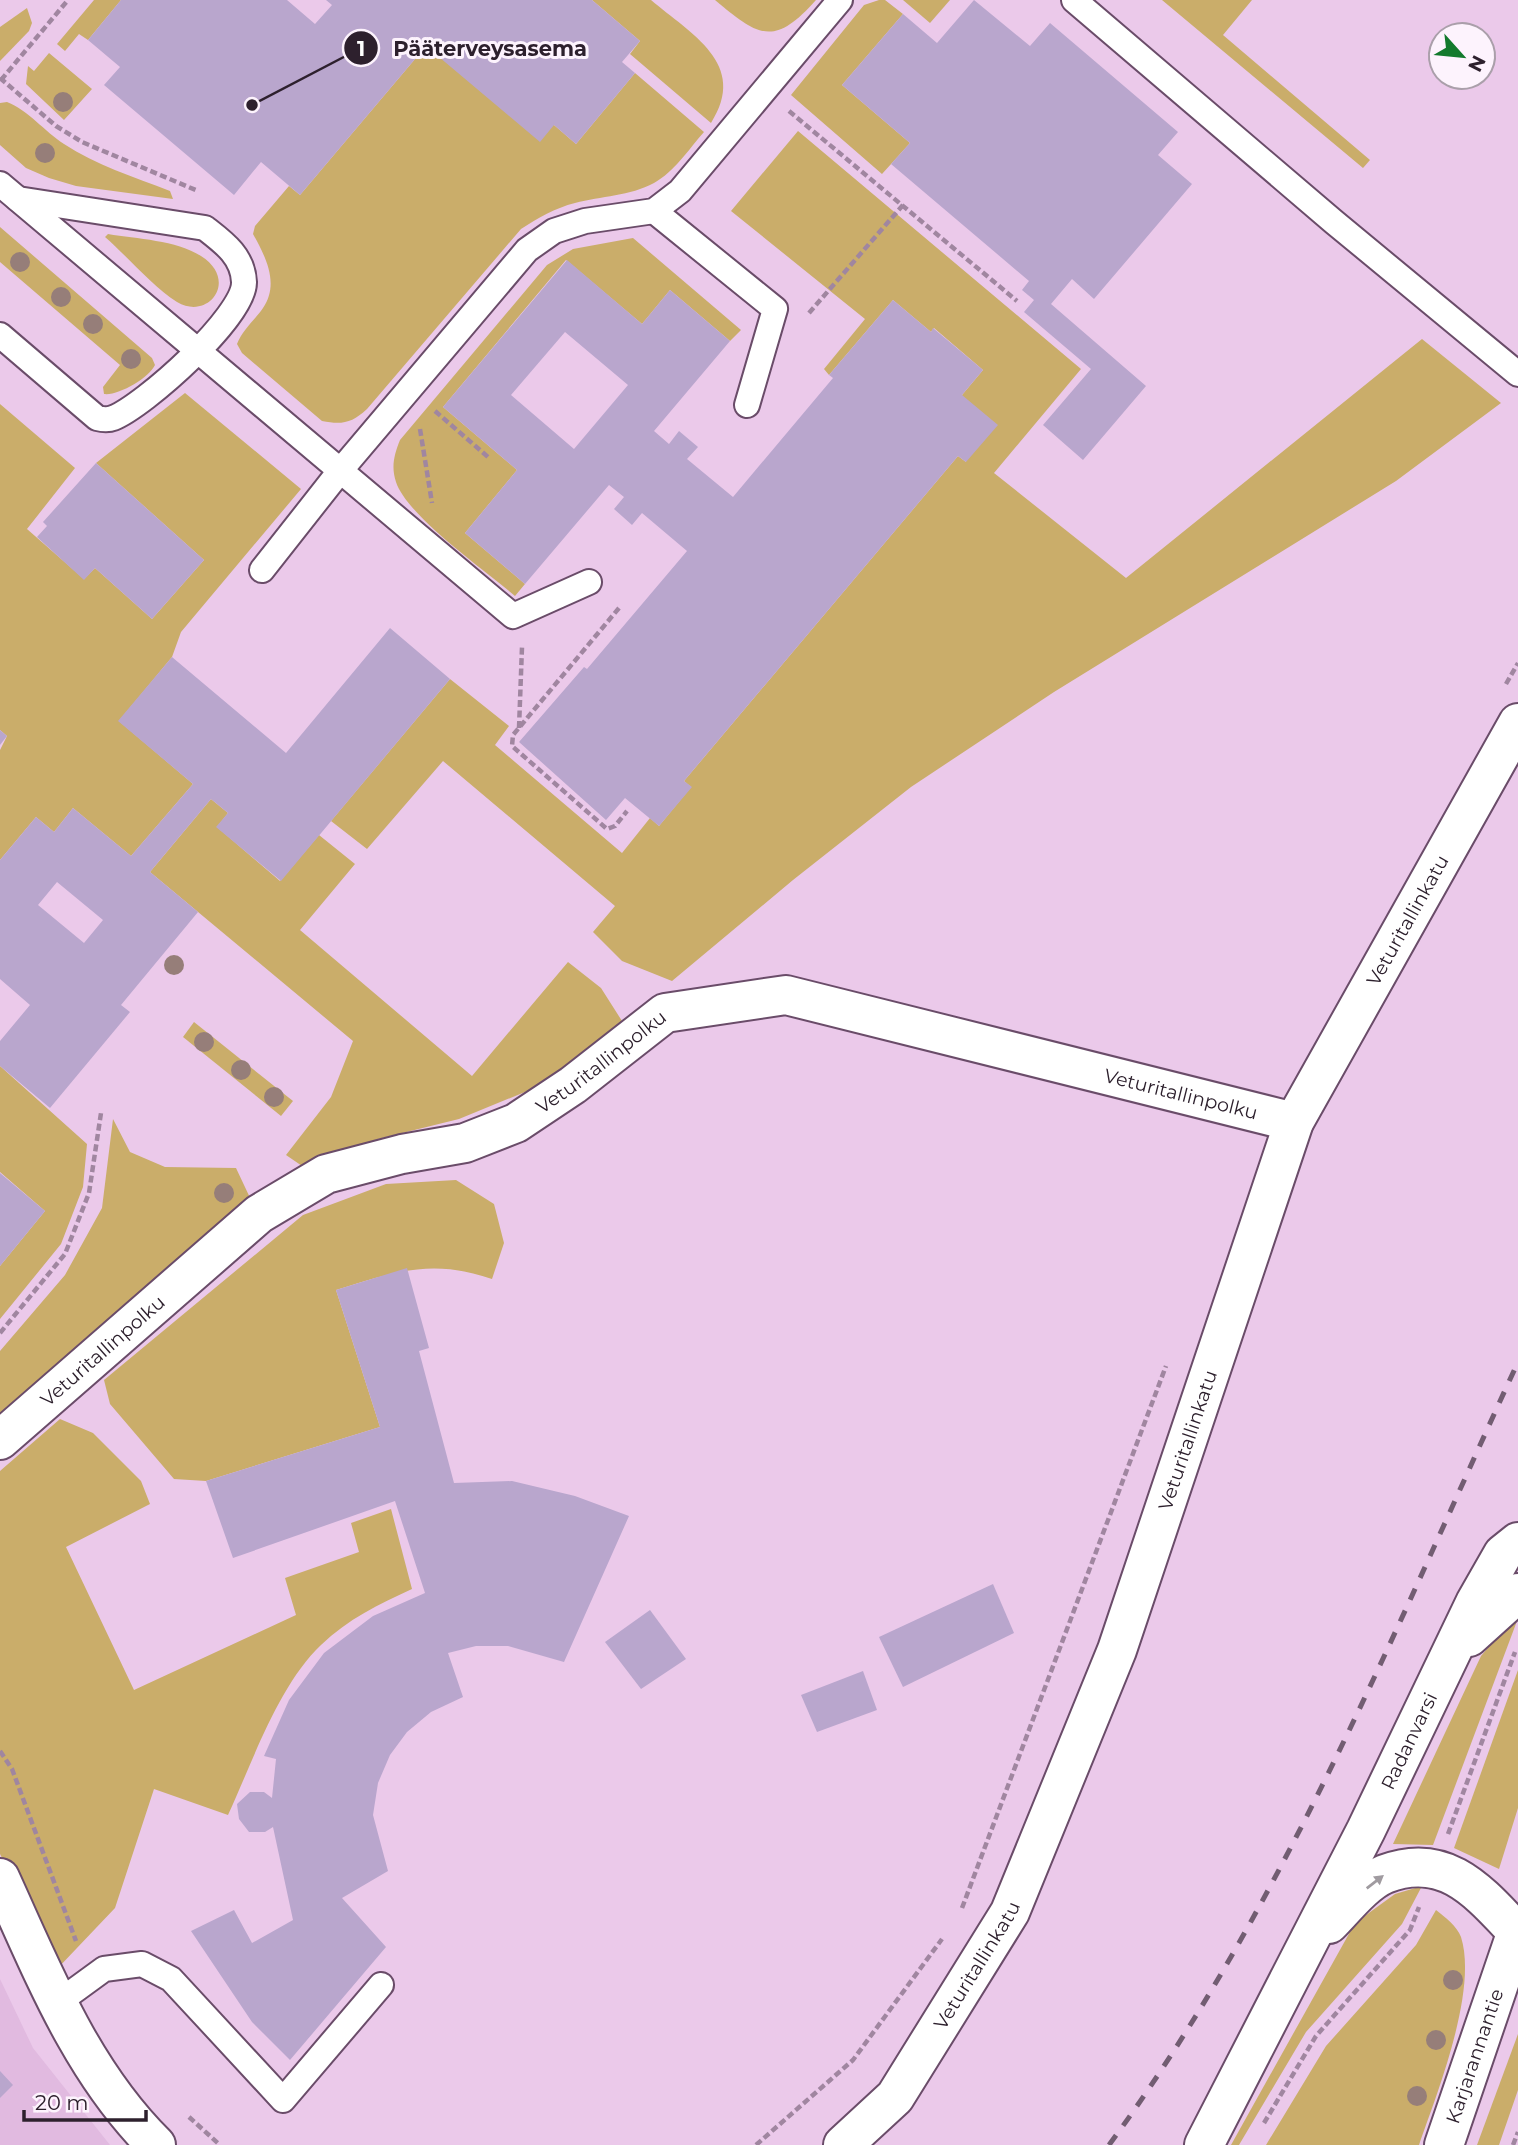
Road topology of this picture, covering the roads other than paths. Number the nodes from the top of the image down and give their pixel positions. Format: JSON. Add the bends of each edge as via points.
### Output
{"nodes":[{"id":1,"x":840,"y":0,"type":"edge"},
{"id":2,"x":1074,"y":0,"type":"edge"},
{"id":3,"x":9,"y":192,"type":"edge"},
{"id":4,"x":654,"y":211,"type":"junction"},
{"id":5,"x":0,"y":335,"type":"edge"},
{"id":6,"x":198,"y":352,"type":"junction"},
{"id":7,"x":1518,"y":374,"type":"edge"},
{"id":8,"x":747,"y":405,"type":"dead end"},
{"id":9,"x":341,"y":471,"type":"junction"},
{"id":10,"x":262,"y":570,"type":"dead end"},
{"id":11,"x":589,"y":582,"type":"dead end"},
{"id":12,"x":1518,"y":723,"type":"edge"},
{"id":13,"x":1294,"y":1122,"type":"junction"},
{"id":14,"x":0,"y":1440,"type":"edge"},
{"id":15,"x":1518,"y":1542,"type":"edge"},
{"id":16,"x":1518,"y":1593,"type":"edge"},
{"id":17,"x":1448,"y":1658,"type":"junction"},
{"id":18,"x":0,"y":1878,"type":"edge"},
{"id":19,"x":1517,"y":1930,"type":"edge"},
{"id":20,"x":1308,"y":1946,"type":"junction"},
{"id":21,"x":381,"y":1985,"type":"dead end"},
{"id":22,"x":56,"y":2004,"type":"junction"},
{"id":23,"x":156,"y":2145,"type":"edge"},
{"id":24,"x":843,"y":2145,"type":"edge"},
{"id":25,"x":1204,"y":2145,"type":"edge"},
{"id":26,"x":1444,"y":2145,"type":"edge"}],
"edges":[{"from":1,"to":4,"type":"lane","via":[[680,191]]},
{"from":2,"to":7,"type":"lane"},
{"from":3,"to":6,"type":"lane"},
{"from":3,"to":6,"type":"lane","via":[[205,228],[228,247],[240,262],[244,284],[239,301]]},
{"from":4,"to":8,"type":"lane","via":[[775,309]]},
{"from":4,"to":9,"type":"lane","via":[[554,230],[527,250]]},
{"from":5,"to":6,"type":"lane","via":[[97,418],[112,419]]},
{"from":6,"to":9,"type":"lane"},
{"from":9,"to":10,"type":"lane"},
{"from":9,"to":11,"type":"lane","via":[[513,616]]},
{"from":12,"to":13,"type":"street","name":"Veturitallinkatu"},
{"from":13,"to":14,"type":"street","name":"Veturitallinpolku","via":[[786,995],[665,1013],[516,1123],[465,1143],[326,1174],[259,1214]]},
{"from":13,"to":24,"type":"street","name":"Veturitallinkatu","via":[[1116,1650],[1010,1912],[895,2097]]},
{"from":15,"to":17,"type":"street","name":"Radanvarsi","via":[[1503,1554]]},
{"from":16,"to":17,"type":"street"},
{"from":17,"to":20,"type":"street","name":"Radanvarsi"},
{"from":18,"to":22,"type":"street"},
{"from":20,"to":19,"type":"street","name":"Radanvarsi","one_way":true,"via":[[1384,1875],[1436,1867],[1479,1892]]},
{"from":19,"to":26,"type":"street","name":"Karjarannantie"},
{"from":20,"to":25,"type":"street","name":"Radanvarsi"},
{"from":21,"to":22,"type":"lane","via":[[283,2100],[171,1979],[142,1964],[104,1969]]},
{"from":22,"to":23,"type":"street","via":[[95,2071]]}]}
